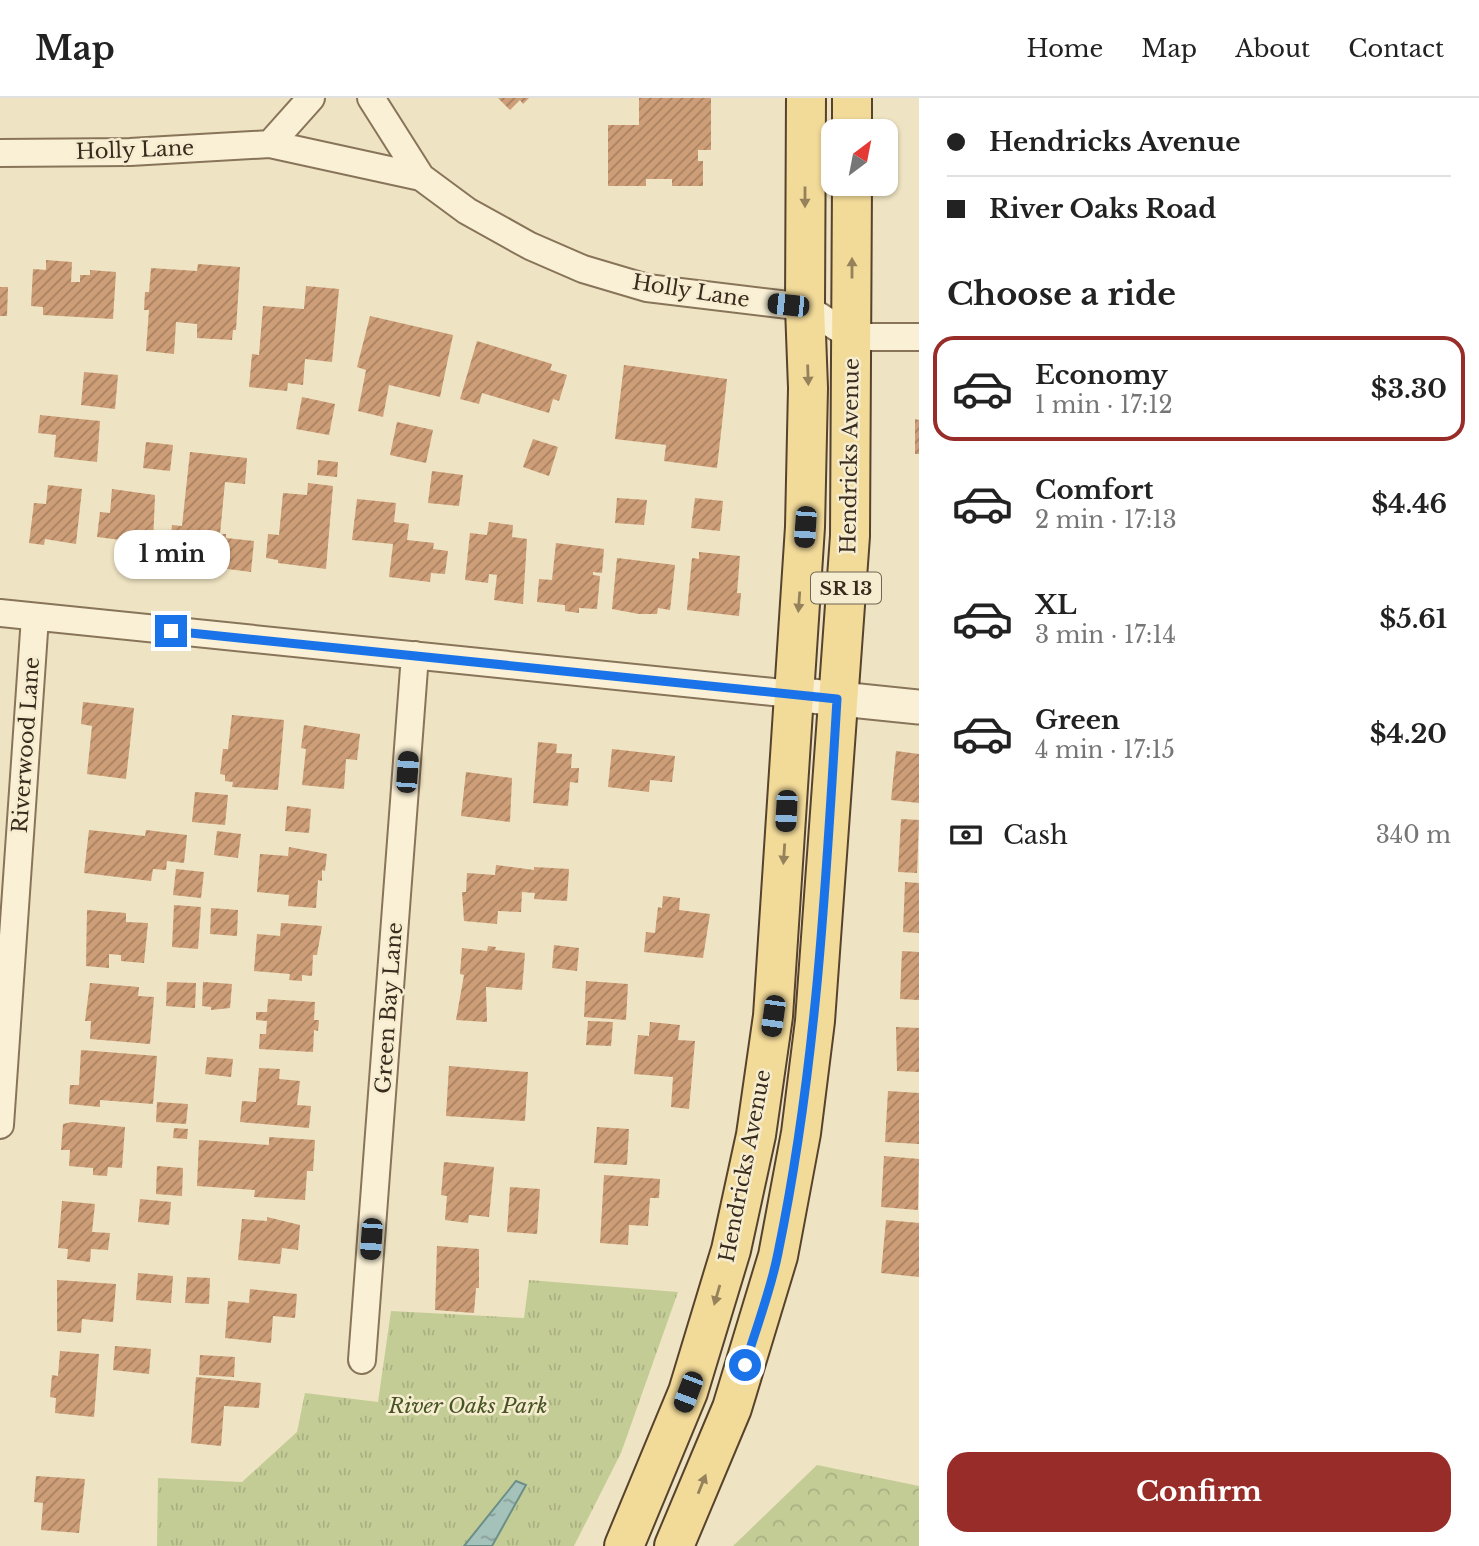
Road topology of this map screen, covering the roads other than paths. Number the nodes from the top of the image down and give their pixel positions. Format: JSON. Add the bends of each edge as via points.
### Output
{"nodes":[{"id":1,"x":312,"y":98,"type":"edge"},
{"id":2,"x":806,"y":98,"type":"edge"},
{"id":3,"x":852,"y":98,"type":"edge"},
{"id":4,"x":375,"y":106,"type":"edge"},
{"id":5,"x":852,"y":119,"type":"edge"},
{"id":6,"x":270,"y":144,"type":"junction"},
{"id":7,"x":0,"y":153,"type":"edge"},
{"id":8,"x":421,"y":177,"type":"junction"},
{"id":9,"x":852,"y":196,"type":"edge"},
{"id":10,"x":805,"y":307,"type":"junction"},
{"id":11,"x":852,"y":337,"type":"junction"},
{"id":12,"x":919,"y":337,"type":"edge"},
{"id":13,"x":0,"y":613,"type":"edge"},
{"id":14,"x":35,"y":617,"type":"junction"},
{"id":15,"x":415,"y":655,"type":"junction"},
{"id":16,"x":792,"y":694,"type":"junction"},
{"id":17,"x":837,"y":699,"type":"junction"},
{"id":18,"x":919,"y":707,"type":"edge"},
{"id":19,"x":0,"y":1125,"type":"edge"},
{"id":20,"x":362,"y":1360,"type":"dead end"},
{"id":21,"x":624,"y":1546,"type":"edge"},
{"id":22,"x":674,"y":1546,"type":"edge"}],
"edges":[{"from":1,"to":6,"type":"street"},
{"from":2,"to":10,"type":"main road","name":"Hendricks Avenue","number":"SR 13","one_way":true},
{"from":3,"to":5,"type":"main road"},
{"from":4,"to":8,"type":"street","name":"Holly Lane"},
{"from":6,"to":7,"type":"street","name":"Holly Lane"},
{"from":6,"to":8,"type":"street","name":"Holly Lane"},
{"from":8,"to":10,"type":"street","name":"Holly Lane","via":[[467,211],[583,269],[647,288]]},
{"from":11,"to":9,"type":"main road","name":"Hendricks Avenue","number":"SR 13","one_way":true},
{"from":10,"to":11,"type":"street","name":"Holly Lane"},
{"from":10,"to":16,"type":"main road","name":"Hendricks Avenue","number":"SR 13","one_way":true,"via":[[805,527]]},
{"from":11,"to":12,"type":"street"},
{"from":11,"to":17,"type":"main road","name":"Hendricks Avenue","number":"SR 13","via":[[850,536]]},
{"from":13,"to":14,"type":"street"},
{"from":14,"to":15,"type":"street"},
{"from":14,"to":19,"type":"street","name":"Riverwood Lane"},
{"from":15,"to":16,"type":"street"},
{"from":15,"to":20,"type":"street","name":"Green Bay Lane"},
{"from":16,"to":17,"type":"street"},
{"from":16,"to":21,"type":"main road","name":"Hendricks Avenue","number":"SR 13","one_way":true,"via":[[773,1016],[756,1135],[731,1250],[688,1392]]},
{"from":17,"to":18,"type":"street"},
{"from":22,"to":17,"type":"main road","name":"Hendricks Avenue","number":"SR 13","one_way":true,"via":[[732,1408],[778,1256],[801,1133],[815,1021]]}]}
